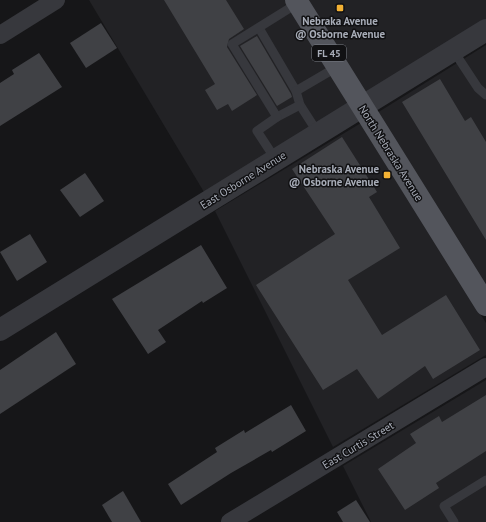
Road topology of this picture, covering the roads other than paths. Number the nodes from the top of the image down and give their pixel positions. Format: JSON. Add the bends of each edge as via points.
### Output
{"nodes":[{"id":1,"x":56,"y":0,"type":"edge"},
{"id":2,"x":297,"y":1,"type":"edge"},
{"id":3,"x":259,"y":28,"type":"junction"},
{"id":4,"x":486,"y":30,"type":"edge"},
{"id":5,"x":0,"y":35,"type":"edge"},
{"id":6,"x":453,"y":50,"type":"junction"},
{"id":7,"x":337,"y":67,"type":"junction"},
{"id":8,"x":296,"y":91,"type":"junction"},
{"id":9,"x":486,"y":95,"type":"edge"},
{"id":10,"x":300,"y":105,"type":"junction"},
{"id":11,"x":362,"y":106,"type":"junction"},
{"id":12,"x":277,"y":117,"type":"junction"},
{"id":13,"x":318,"y":133,"type":"junction"},
{"id":14,"x":276,"y":160,"type":"junction"},
{"id":15,"x":486,"y":305,"type":"edge"},
{"id":16,"x":0,"y":330,"type":"edge"},
{"id":17,"x":486,"y":367,"type":"edge"},
{"id":18,"x":486,"y":480,"type":"edge"},
{"id":19,"x":230,"y":522,"type":"edge"},
{"id":20,"x":454,"y":522,"type":"edge"}],
"edges":[{"from":1,"to":5,"type":"street"},
{"from":2,"to":3,"type":"lane"},
{"from":2,"to":7,"type":"main road","name":"North Nebraska Avenue","number":"FL 45"},
{"from":3,"to":8,"type":"lane","via":[[283,75]]},
{"from":3,"to":12,"type":"lane","via":[[232,44],[263,88]]},
{"from":4,"to":6,"type":"street","name":"East Osborne Avenue"},
{"from":6,"to":9,"type":"lane","via":[[478,88]]},
{"from":6,"to":11,"type":"street","name":"East Osborne Avenue"},
{"from":7,"to":8,"type":"lane"},
{"from":7,"to":11,"type":"main road","name":"North Nebraska Avenue","number":"FL 45"},
{"from":8,"to":10,"type":"lane"},
{"from":10,"to":12,"type":"lane"},
{"from":10,"to":13,"type":"lane"},
{"from":11,"to":13,"type":"street","name":"East Osborne Avenue"},
{"from":11,"to":15,"type":"main road","name":"North Nebraska Avenue","number":"FL 45"},
{"from":12,"to":14,"type":"lane","via":[[257,131]]},
{"from":13,"to":14,"type":"street","name":"East Osborne Avenue"},
{"from":14,"to":16,"type":"street","name":"East Osborne Avenue"},
{"from":17,"to":19,"type":"street","name":"East Curtis Street"},
{"from":18,"to":20,"type":"lane","via":[[444,506]]}]}
